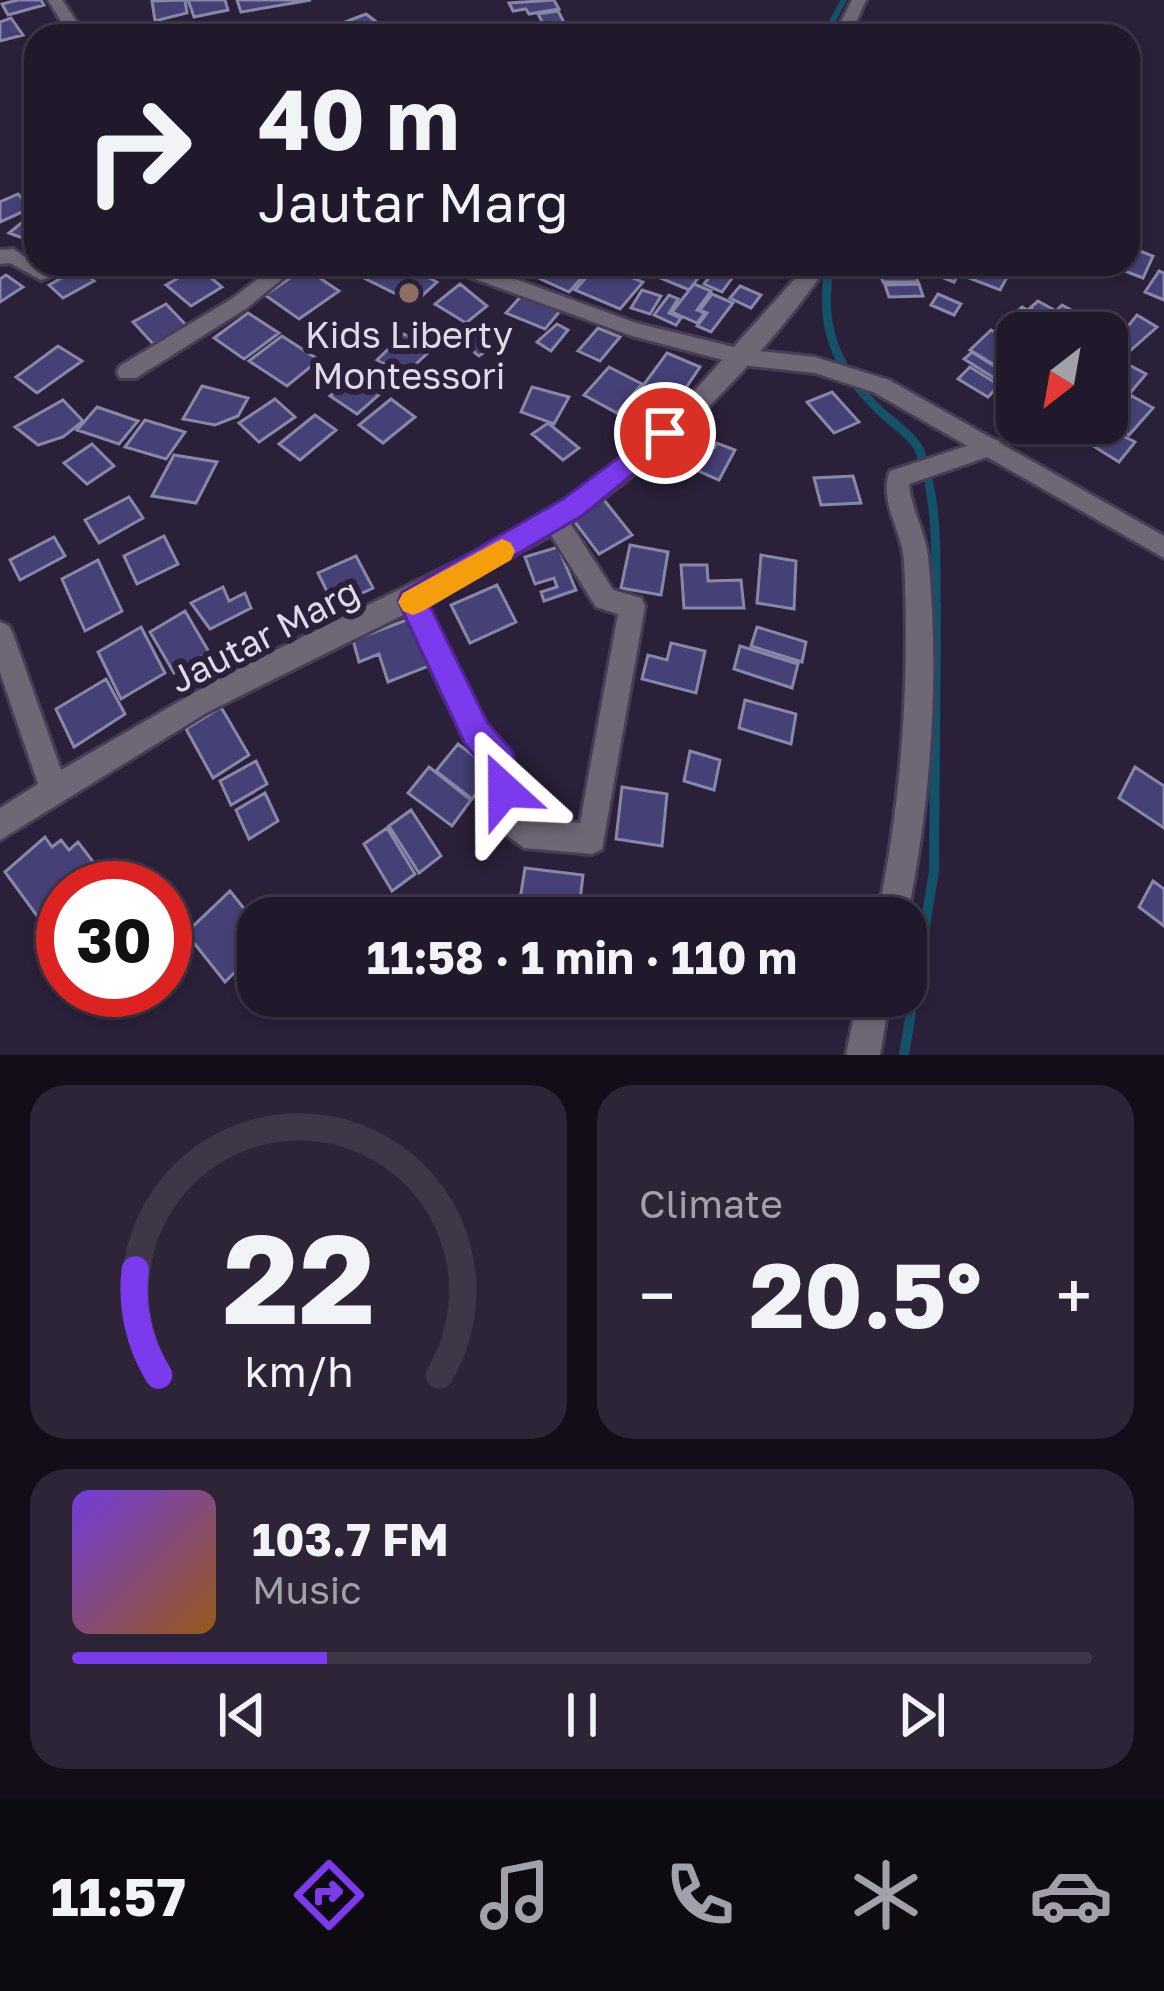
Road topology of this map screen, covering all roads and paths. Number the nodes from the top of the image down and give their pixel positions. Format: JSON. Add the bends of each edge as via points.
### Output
{"nodes":[{"id":1,"x":275,"y":276,"type":"edge"},
{"id":2,"x":487,"y":276,"type":"edge"},
{"id":3,"x":809,"y":276,"type":"edge"},
{"id":4,"x":742,"y":357,"type":"junction"},
{"id":5,"x":128,"y":372,"type":"dead end"},
{"id":6,"x":991,"y":447,"type":"junction"},
{"id":7,"x":554,"y":519,"type":"junction"},
{"id":8,"x":1164,"y":548,"type":"edge"},
{"id":9,"x":412,"y":601,"type":"junction"},
{"id":10,"x":0,"y":634,"type":"edge"},
{"id":11,"x":54,"y":790,"type":"junction"},
{"id":12,"x":0,"y":825,"type":"edge"},
{"id":13,"x":897,"y":897,"type":"edge"},
{"id":14,"x":870,"y":1017,"type":"edge"},
{"id":15,"x":863,"y":1055,"type":"edge"}],
"edges":[{"from":1,"to":5,"type":"street"},
{"from":2,"to":4,"type":"street"},
{"from":3,"to":4,"type":"street","name":"Jautar Marg"},
{"from":4,"to":6,"type":"street","via":[[815,365],[880,386]]},
{"from":4,"to":7,"type":"street","name":"Jautar Marg","via":[[639,458]]},
{"from":6,"to":8,"type":"street"},
{"from":6,"to":13,"type":"street","via":[[898,478],[915,537],[918,633]]},
{"from":7,"to":9,"type":"street","name":"Jautar Marg"},
{"from":7,"to":9,"type":"street","via":[[605,599],[632,606],[592,838],[524,832],[506,818],[501,763],[476,733]]},
{"from":9,"to":11,"type":"street","name":"Jautar Marg","via":[[265,668]]},
{"from":10,"to":11,"type":"street"},
{"from":11,"to":12,"type":"street","name":"Jautar Marg"},
{"from":14,"to":15,"type":"street"}]}
